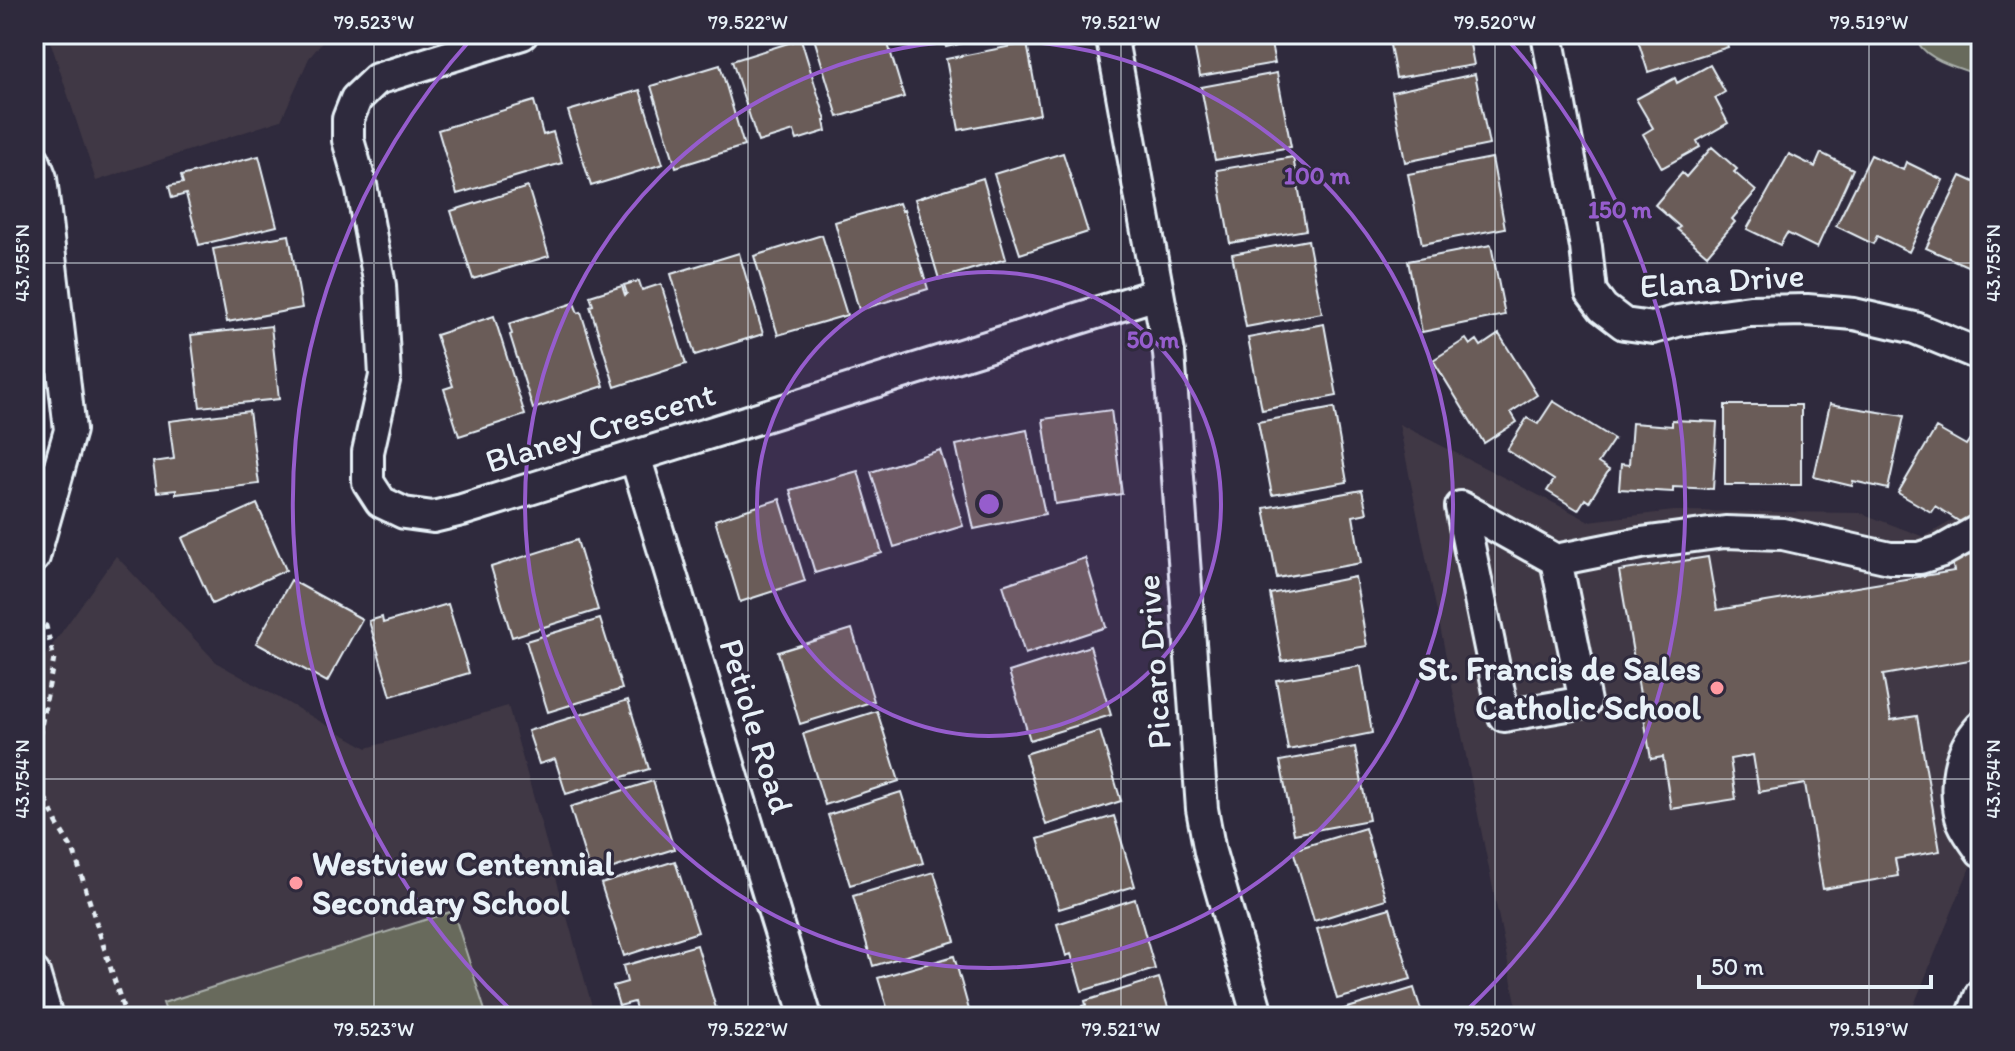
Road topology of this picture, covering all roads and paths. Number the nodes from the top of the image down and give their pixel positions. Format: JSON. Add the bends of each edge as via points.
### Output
{"nodes":[{"id":1,"x":522,"y":34,"type":"edge"},
{"id":2,"x":1111,"y":34,"type":"edge"},
{"id":3,"x":1547,"y":34,"type":"edge"},
{"id":4,"x":34,"y":160,"type":"edge"},
{"id":5,"x":1157,"y":294,"type":"junction"},
{"id":6,"x":1981,"y":355,"type":"edge"},
{"id":7,"x":635,"y":456,"type":"junction"},
{"id":8,"x":1981,"y":529,"type":"edge"},
{"id":9,"x":34,"y":557,"type":"edge"},
{"id":10,"x":1556,"y":560,"type":"junction"},
{"id":11,"x":34,"y":619,"type":"edge"},
{"id":12,"x":1981,"y":727,"type":"edge"},
{"id":13,"x":1981,"y":851,"type":"edge"},
{"id":14,"x":34,"y":973,"type":"edge"},
{"id":15,"x":1981,"y":994,"type":"edge"},
{"id":16,"x":47,"y":1017,"type":"edge"},
{"id":17,"x":126,"y":1017,"type":"edge"},
{"id":18,"x":806,"y":1017,"type":"edge"},
{"id":19,"x":1258,"y":1017,"type":"edge"},
{"id":20,"x":1972,"y":1017,"type":"edge"}],
"edges":[{"from":1,"to":7,"type":"street","name":"Blaney Crescent","via":[[377,79],[356,99],[348,119],[380,285],[385,376],[368,452],[368,482],[381,502],[404,513],[433,517]]},
{"from":2,"to":5,"type":"street"},
{"from":3,"to":6,"type":"street","name":"Elana Drive","via":[[1591,292],[1624,324],[1653,328],[1750,311],[1854,314],[1915,328]]},
{"from":4,"to":9,"type":"street","via":[[41,178],[70,430]]},
{"from":5,"to":7,"type":"street","name":"Blaney Crescent"},
{"from":5,"to":19,"type":"street","name":"Picaro Drive","via":[[1169,353],[1202,809]]},
{"from":7,"to":18,"type":"street","name":"Petiole Road"},
{"from":8,"to":10,"type":"street","via":[[1920,558],[1890,558],[1783,534],[1725,532]]},
{"from":10,"to":10,"type":"street","via":[[1585,702],[1504,716],[1461,507]]},
{"from":11,"to":17,"type":"path","via":[[46,626],[54,659],[36,745],[39,784],[74,852]]},
{"from":12,"to":13,"type":"street","via":[[1969,740],[1957,772],[1961,820]]},
{"from":14,"to":16,"type":"street"},
{"from":15,"to":20,"type":"street"}]}
